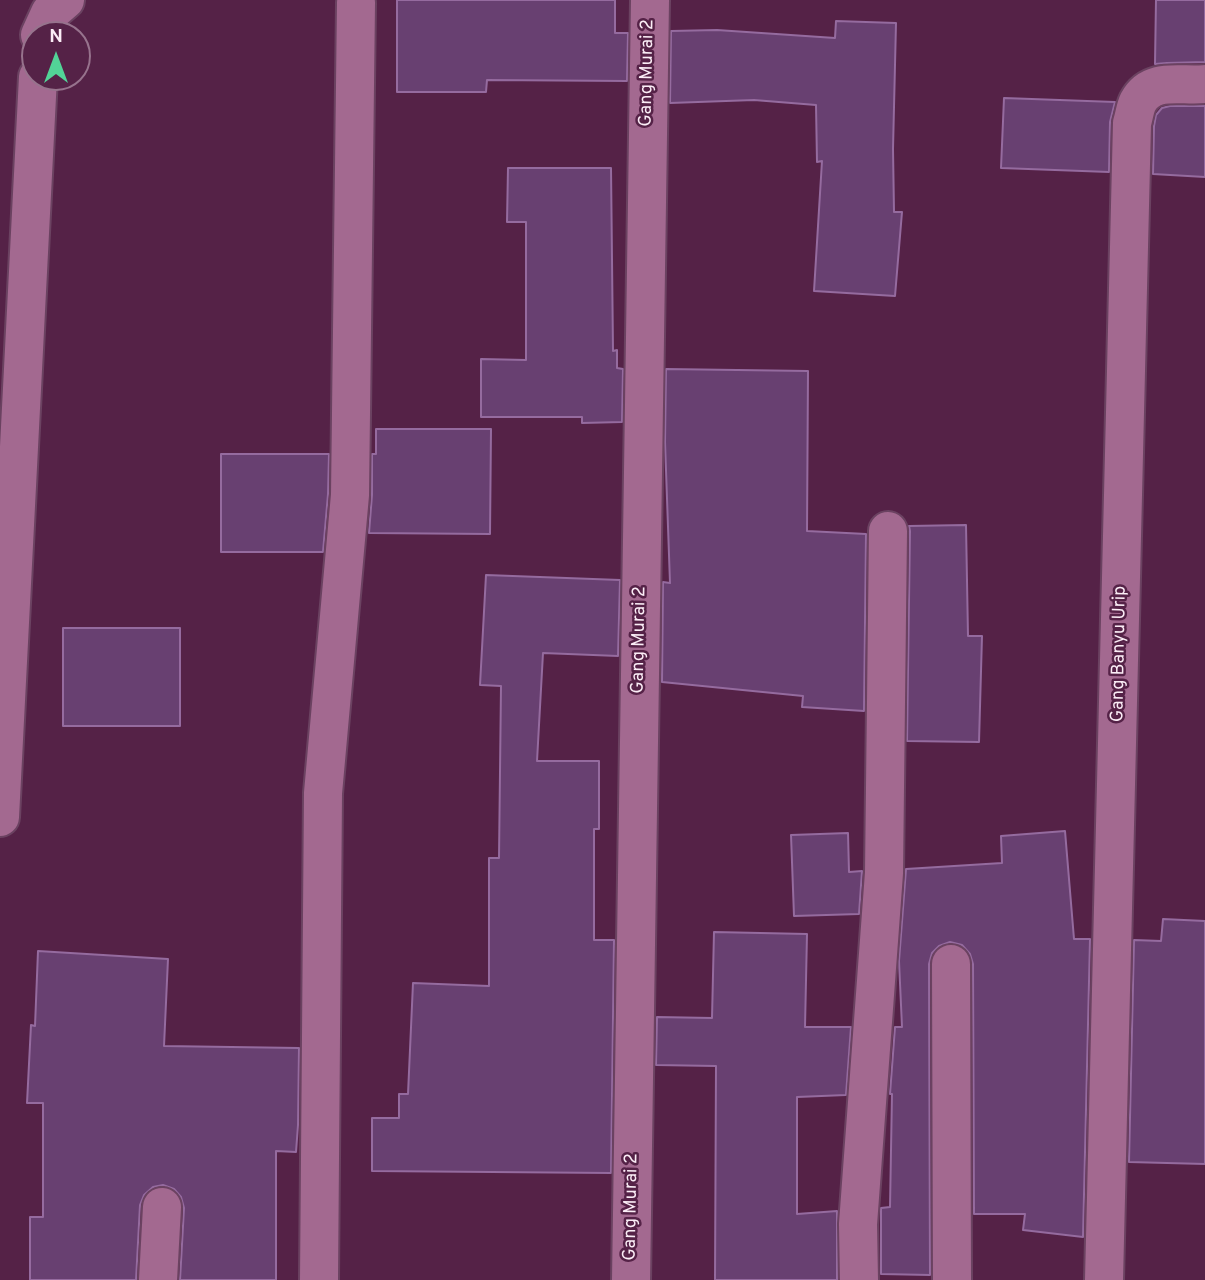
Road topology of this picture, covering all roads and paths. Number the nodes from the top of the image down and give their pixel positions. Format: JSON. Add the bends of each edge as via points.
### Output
{"nodes":[{"id":1,"x":65,"y":0,"type":"edge"},
{"id":2,"x":650,"y":0,"type":"edge"},
{"id":3,"x":356,"y":3,"type":"dead end"},
{"id":4,"x":46,"y":21,"type":"edge"},
{"id":5,"x":1205,"y":84,"type":"edge"},
{"id":6,"x":37,"y":91,"type":"edge"},
{"id":7,"x":888,"y":531,"type":"dead end"},
{"id":8,"x":0,"y":817,"type":"edge"},
{"id":9,"x":951,"y":964,"type":"dead end"},
{"id":10,"x":162,"y":1207,"type":"dead end"},
{"id":11,"x":158,"y":1280,"type":"edge"},
{"id":12,"x":319,"y":1280,"type":"edge"},
{"id":13,"x":631,"y":1280,"type":"edge"},
{"id":14,"x":859,"y":1280,"type":"edge"},
{"id":15,"x":952,"y":1280,"type":"edge"},
{"id":16,"x":1104,"y":1280,"type":"edge"}],
"edges":[{"from":1,"to":4,"type":"street"},
{"from":2,"to":13,"type":"street","name":"Gang Murai 2"},
{"from":3,"to":12,"type":"street","via":[[350,495],[323,793]]},
{"from":5,"to":16,"type":"street","name":"Gang Banyu Urip","via":[[1166,83],[1149,89],[1139,101],[1132,123]]},
{"from":6,"to":8,"type":"street"},
{"from":7,"to":14,"type":"street","via":[[884,873],[858,1224]]},
{"from":9,"to":15,"type":"street"},
{"from":10,"to":11,"type":"street"}]}
